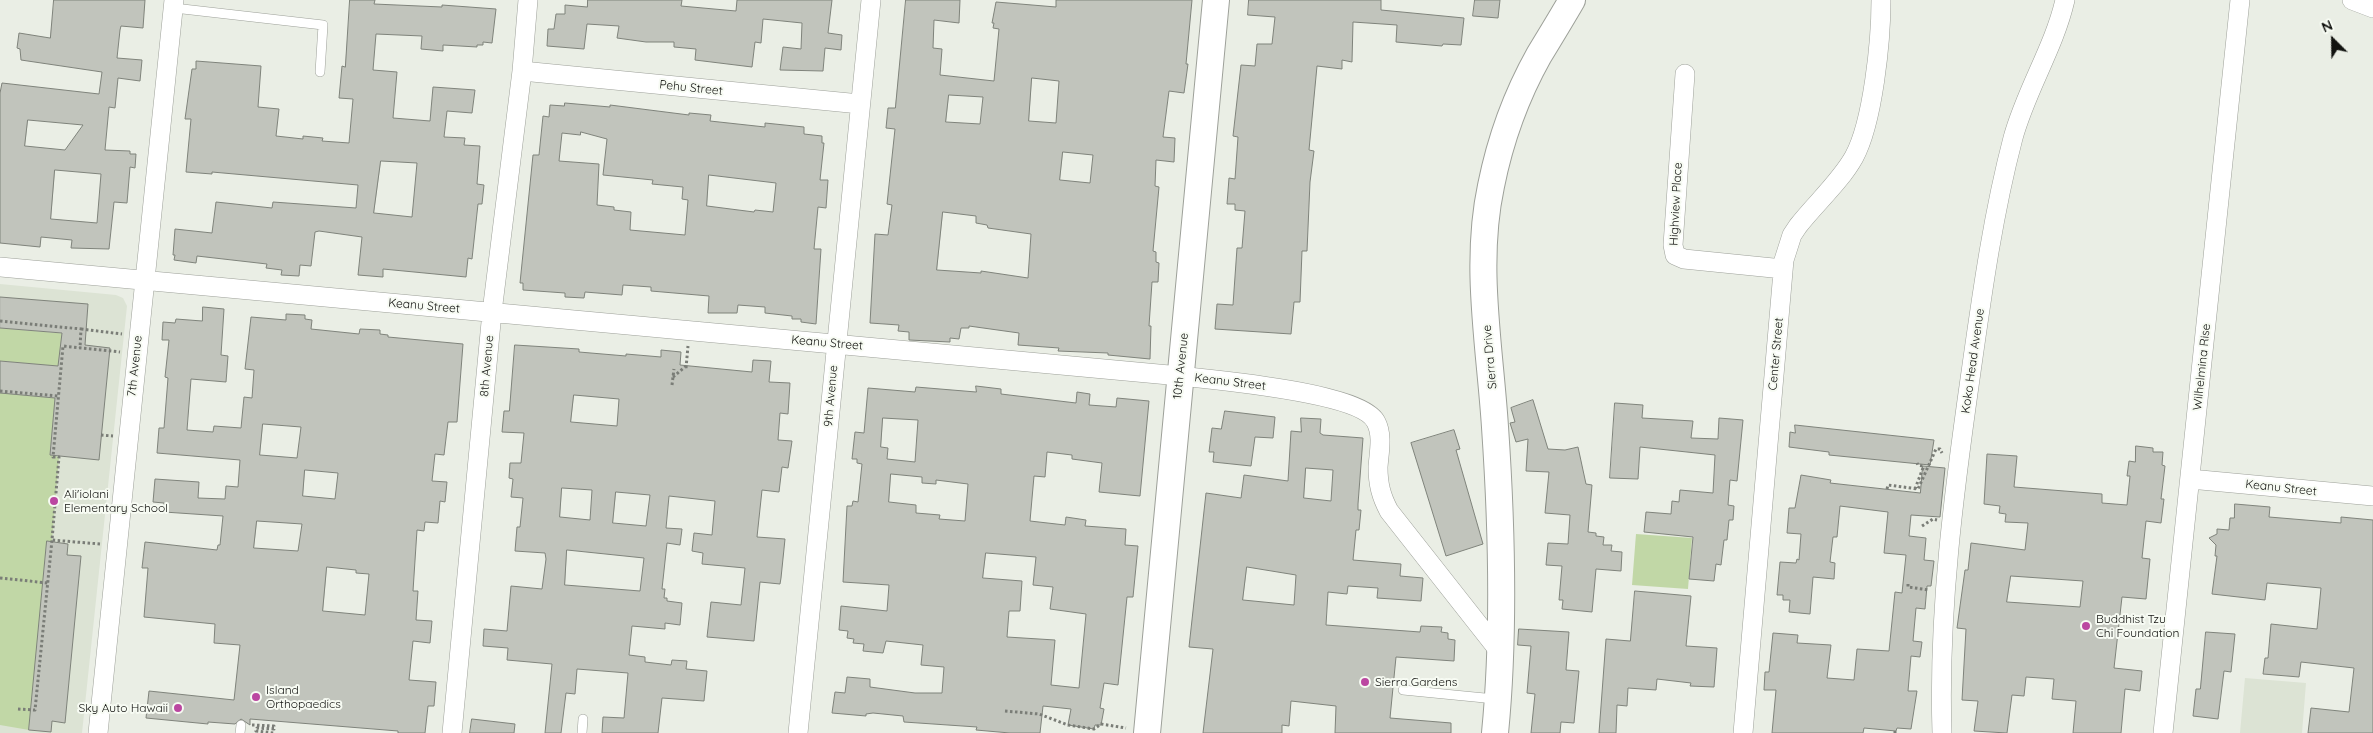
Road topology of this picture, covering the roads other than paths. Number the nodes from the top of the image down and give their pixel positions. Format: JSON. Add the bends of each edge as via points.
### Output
{"nodes":[{"id":1,"x":528,"y":0,"type":"edge"},
{"id":2,"x":871,"y":0,"type":"edge"},
{"id":3,"x":1216,"y":0,"type":"edge"},
{"id":4,"x":1572,"y":0,"type":"edge"},
{"id":5,"x":1881,"y":0,"type":"edge"},
{"id":6,"x":2065,"y":0,"type":"edge"},
{"id":7,"x":2240,"y":0,"type":"edge"},
{"id":8,"x":2352,"y":0,"type":"edge"},
{"id":9,"x":174,"y":4,"type":"edge"},
{"id":10,"x":2373,"y":8,"type":"edge"},
{"id":11,"x":522,"y":71,"type":"junction"},
{"id":12,"x":320,"y":72,"type":"dead end"},
{"id":13,"x":1685,"y":74,"type":"dead end"},
{"id":14,"x":860,"y":104,"type":"junction"},
{"id":15,"x":0,"y":267,"type":"edge"},
{"id":16,"x":1783,"y":270,"type":"junction"},
{"id":17,"x":144,"y":282,"type":"junction"},
{"id":18,"x":492,"y":312,"type":"junction"},
{"id":19,"x":836,"y":344,"type":"junction"},
{"id":20,"x":1180,"y":376,"type":"junction"},
{"id":21,"x":2190,"y":479,"type":"junction"},
{"id":22,"x":2373,"y":496,"type":"edge"},
{"id":23,"x":1500,"y":652,"type":"junction"},
{"id":24,"x":1403,"y":690,"type":"dead end"},
{"id":25,"x":1498,"y":699,"type":"junction"},
{"id":26,"x":583,"y":718,"type":"dead end"},
{"id":27,"x":1139,"y":731,"type":"edge"},
{"id":28,"x":98,"y":733,"type":"edge"},
{"id":29,"x":452,"y":733,"type":"edge"},
{"id":30,"x":582,"y":733,"type":"edge"},
{"id":31,"x":798,"y":733,"type":"edge"},
{"id":32,"x":1495,"y":733,"type":"edge"},
{"id":33,"x":1743,"y":733,"type":"edge"},
{"id":34,"x":1942,"y":733,"type":"edge"},
{"id":35,"x":2163,"y":733,"type":"edge"}],
"edges":[{"from":1,"to":11,"type":"street","name":"8th Avenue"},
{"from":2,"to":14,"type":"street","name":"9th Avenue"},
{"from":3,"to":20,"type":"street","name":"10th Avenue"},
{"from":4,"to":23,"type":"street","name":"Sierra Drive","via":[[1539,56],[1506,129],[1485,224],[1485,305],[1500,541]]},
{"from":5,"to":16,"type":"street","name":"Center Street","via":[[1873,87],[1859,146],[1844,171],[1798,226]]},
{"from":6,"to":34,"type":"street","name":"Koko Head Avenue","via":[[2058,27],[2013,138],[1986,275],[1957,472],[1947,570],[1941,668]]},
{"from":7,"to":21,"type":"street","name":"Wilhelmina Rise"},
{"from":8,"to":10,"type":"street"},
{"from":9,"to":12,"type":"lane","via":[[323,25]]},
{"from":9,"to":17,"type":"street","name":"7th Avenue"},
{"from":11,"to":14,"type":"street","name":"Pehu Street"},
{"from":11,"to":18,"type":"street","name":"8th Avenue"},
{"from":13,"to":16,"type":"street","name":"Highview Place","via":[[1673,245],[1675,255],[1684,259]]},
{"from":14,"to":19,"type":"street","name":"9th Avenue"},
{"from":15,"to":17,"type":"street","name":"Keanu Street"},
{"from":16,"to":33,"type":"street","name":"Center Street"},
{"from":17,"to":18,"type":"street","name":"Keanu Street"},
{"from":17,"to":28,"type":"street","name":"7th Avenue"},
{"from":18,"to":19,"type":"street","name":"Keanu Street"},
{"from":18,"to":29,"type":"street","name":"8th Avenue"},
{"from":19,"to":20,"type":"street","name":"Keanu Street"},
{"from":19,"to":31,"type":"street","name":"9th Avenue"},
{"from":20,"to":23,"type":"street","name":"Keanu Street","via":[[1289,390],[1333,400],[1371,414],[1380,433],[1379,485],[1389,511]]},
{"from":20,"to":27,"type":"street","name":"10th Avenue"},
{"from":21,"to":22,"type":"street","name":"Keanu Street"},
{"from":21,"to":35,"type":"street","name":"Wilhelmina Rise"},
{"from":23,"to":25,"type":"street","name":"Sierra Drive"},
{"from":24,"to":25,"type":"lane"},
{"from":25,"to":32,"type":"street","name":"Sierra Drive"},
{"from":26,"to":30,"type":"lane"}]}
